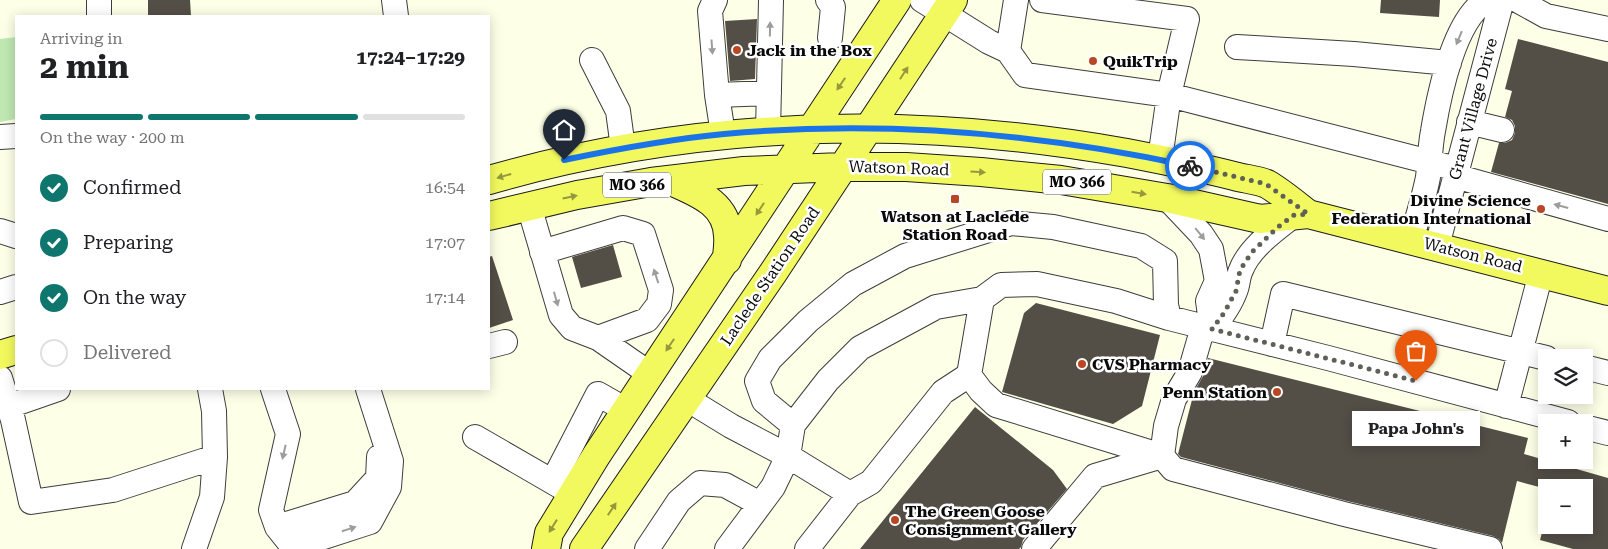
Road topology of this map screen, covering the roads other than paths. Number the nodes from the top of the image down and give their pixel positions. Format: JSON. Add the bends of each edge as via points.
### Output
{"nodes":[{"id":1,"x":100,"y":0,"type":"edge"},
{"id":2,"x":394,"y":0,"type":"edge"},
{"id":3,"x":715,"y":0,"type":"edge"},
{"id":4,"x":771,"y":0,"type":"edge"},
{"id":5,"x":828,"y":0,"type":"edge"},
{"id":6,"x":897,"y":0,"type":"edge"},
{"id":7,"x":1016,"y":0,"type":"edge"},
{"id":8,"x":1042,"y":0,"type":"edge"},
{"id":9,"x":1488,"y":0,"type":"edge"},
{"id":10,"x":1502,"y":0,"type":"edge"},
{"id":11,"x":1517,"y":0,"type":"edge"},
{"id":12,"x":939,"y":5,"type":"edge"},
{"id":13,"x":99,"y":15,"type":"edge"},
{"id":14,"x":396,"y":15,"type":"edge"},
{"id":15,"x":1608,"y":29,"type":"edge"},
{"id":16,"x":830,"y":38,"type":"dead end"},
{"id":17,"x":1237,"y":47,"type":"dead end"},
{"id":18,"x":1008,"y":51,"type":"junction"},
{"id":19,"x":592,"y":60,"type":"dead end"},
{"id":20,"x":1449,"y":64,"type":"junction"},
{"id":21,"x":769,"y":93,"type":"junction"},
{"id":22,"x":1169,"y":94,"type":"junction"},
{"id":23,"x":717,"y":95,"type":"junction"},
{"id":24,"x":1470,"y":122,"type":"junction"},
{"id":25,"x":868,"y":129,"type":"junction"},
{"id":26,"x":812,"y":130,"type":"junction"},
{"id":27,"x":1502,"y":130,"type":"dead end"},
{"id":28,"x":768,"y":131,"type":"junction"},
{"id":29,"x":724,"y":134,"type":"junction"},
{"id":30,"x":15,"y":136,"type":"edge"},
{"id":31,"x":0,"y":138,"type":"edge"},
{"id":32,"x":623,"y":148,"type":"junction"},
{"id":33,"x":1160,"y":159,"type":"junction"},
{"id":34,"x":1430,"y":161,"type":"junction"},
{"id":35,"x":842,"y":167,"type":"junction"},
{"id":36,"x":787,"y":169,"type":"junction"},
{"id":37,"x":1456,"y":172,"type":"junction"},
{"id":38,"x":490,"y":180,"type":"edge"},
{"id":39,"x":669,"y":180,"type":"junction"},
{"id":40,"x":1167,"y":198,"type":"junction"},
{"id":41,"x":530,"y":206,"type":"junction"},
{"id":42,"x":1301,"y":214,"type":"junction"},
{"id":43,"x":490,"y":216,"type":"edge"},
{"id":44,"x":1608,"y":219,"type":"edge"},
{"id":45,"x":0,"y":231,"type":"edge"},
{"id":46,"x":15,"y":236,"type":"edge"},
{"id":47,"x":1424,"y":243,"type":"junction"},
{"id":48,"x":542,"y":252,"type":"junction"},
{"id":49,"x":727,"y":260,"type":"junction"},
{"id":50,"x":1541,"y":273,"type":"junction"},
{"id":51,"x":15,"y":287,"type":"edge"},
{"id":52,"x":1608,"y":290,"type":"edge"},
{"id":53,"x":0,"y":292,"type":"edge"},
{"id":54,"x":982,"y":299,"type":"junction"},
{"id":55,"x":1169,"y":318,"type":"junction"},
{"id":56,"x":1207,"y":328,"type":"junction"},
{"id":57,"x":598,"y":338,"type":"junction"},
{"id":58,"x":1272,"y":344,"type":"junction"},
{"id":59,"x":15,"y":350,"type":"edge"},
{"id":60,"x":1520,"y":351,"type":"junction"},
{"id":61,"x":0,"y":355,"type":"edge"},
{"id":62,"x":1538,"y":356,"type":"edge"},
{"id":63,"x":1593,"y":369,"type":"edge"},
{"id":64,"x":1608,"y":373,"type":"edge"},
{"id":65,"x":650,"y":374,"type":"junction"},
{"id":66,"x":969,"y":375,"type":"junction"},
{"id":67,"x":0,"y":378,"type":"edge"},
{"id":68,"x":55,"y":390,"type":"edge"},
{"id":69,"x":210,"y":390,"type":"edge"},
{"id":70,"x":273,"y":390,"type":"edge"},
{"id":71,"x":356,"y":390,"type":"edge"},
{"id":72,"x":368,"y":390,"type":"edge"},
{"id":73,"x":687,"y":399,"type":"junction"},
{"id":74,"x":9,"y":406,"type":"junction"},
{"id":75,"x":1506,"y":406,"type":"junction"},
{"id":76,"x":1538,"y":414,"type":"edge"},
{"id":77,"x":793,"y":425,"type":"junction"},
{"id":78,"x":1593,"y":429,"type":"edge"},
{"id":79,"x":1608,"y":433,"type":"edge"},
{"id":80,"x":475,"y":437,"type":"dead end"},
{"id":81,"x":788,"y":456,"type":"junction"},
{"id":82,"x":1162,"y":456,"type":"junction"},
{"id":83,"x":215,"y":457,"type":"junction"},
{"id":84,"x":563,"y":488,"type":"junction"},
{"id":85,"x":850,"y":494,"type":"junction"},
{"id":86,"x":760,"y":504,"type":"junction"},
{"id":87,"x":277,"y":527,"type":"junction"},
{"id":88,"x":194,"y":549,"type":"edge"},
{"id":89,"x":546,"y":549,"type":"edge"},
{"id":90,"x":584,"y":549,"type":"edge"},
{"id":91,"x":647,"y":549,"type":"edge"},
{"id":92,"x":726,"y":549,"type":"edge"},
{"id":93,"x":807,"y":549,"type":"edge"},
{"id":94,"x":1034,"y":549,"type":"edge"},
{"id":95,"x":1490,"y":549,"type":"edge"}],
"edges":[{"from":1,"to":13,"type":"street"},
{"from":2,"to":14,"type":"street"},
{"from":3,"to":23,"type":"street","one_way":true,"via":[[710,11]]},
{"from":21,"to":4,"type":"street","one_way":true},
{"from":5,"to":16,"type":"street","via":[[833,7]]},
{"from":6,"to":26,"type":"main road","one_way":true},
{"from":7,"to":18,"type":"street"},
{"from":8,"to":22,"type":"street","via":[[1187,19]]},
{"from":9,"to":20,"type":"street","name":"Grant Village Drive","one_way":true,"via":[[1468,17]]},
{"from":10,"to":24,"type":"street","name":"Grant Village Drive"},
{"from":11,"to":15,"type":"street","via":[[1546,16]]},
{"from":12,"to":18,"type":"street"},
{"from":25,"to":12,"type":"main road","name":"Laclede Station Road","one_way":true},
{"from":17,"to":20,"type":"street"},
{"from":18,"to":22,"type":"street","via":[[1026,76]]},
{"from":19,"to":32,"type":"street","via":[[618,111]]},
{"from":20,"to":34,"type":"street","name":"Grant Village Drive","via":[[1433,131]]},
{"from":21,"to":23,"type":"street"},
{"from":21,"to":28,"type":"street"},
{"from":22,"to":33,"type":"street"},
{"from":22,"to":34,"type":"street"},
{"from":23,"to":29,"type":"street"},
{"from":24,"to":27,"type":"street"},
{"from":24,"to":37,"type":"street","name":"Grant Village Drive"},
{"from":25,"to":26,"type":"main road","name":"Watson Road","number":"MO 366"},
{"from":25,"to":33,"type":"main road","name":"Watson Road","number":"MO 366","via":[[1009,137]]},
{"from":25,"to":35,"type":"main road","name":"Laclede Station Road"},
{"from":26,"to":28,"type":"main road","name":"Watson Road","number":"MO 366"},
{"from":26,"to":36,"type":"main road"},
{"from":28,"to":29,"type":"main road","name":"Watson Road","number":"MO 366"},
{"from":29,"to":32,"type":"main road","name":"Watson Road","number":"MO 366"},
{"from":30,"to":31,"type":"street"},
{"from":32,"to":38,"type":"main road","name":"Watson Road","number":"MO 366","one_way":true},
{"from":33,"to":42,"type":"main road","name":"Watson Road","number":"MO 366","via":[[1266,184]]},
{"from":34,"to":37,"type":"street"},
{"from":34,"to":47,"type":"street","name":"Grant Village Drive"},
{"from":35,"to":36,"type":"main road","name":"Watson Road","number":"MO 366"},
{"from":35,"to":40,"type":"main road","name":"Watson Road","number":"MO 366","one_way":true,"via":[[906,167],[1022,176]]},
{"from":35,"to":73,"type":"main road","name":"Laclede Station Road"},
{"from":36,"to":39,"type":"main road","name":"Watson Road","number":"MO 366"},
{"from":36,"to":49,"type":"main road","one_way":true},
{"from":44,"to":37,"type":"street","one_way":true},
{"from":37,"to":47,"type":"street","name":"Grant Village Drive"},
{"from":41,"to":39,"type":"main road","name":"Watson Road","number":"MO 366","one_way":true},
{"from":39,"to":49,"type":"main road","via":[[710,200],[719,208],[728,235]]},
{"from":40,"to":42,"type":"main road","name":"Watson Road","number":"MO 366","via":[[1260,219]]},
{"from":40,"to":56,"type":"street","one_way":true,"via":[[1211,249],[1217,280],[1208,300]]},
{"from":41,"to":43,"type":"main road","name":"Watson Road","number":"MO 366"},
{"from":41,"to":48,"type":"street"},
{"from":42,"to":47,"type":"main road","name":"Watson Road","number":"MO 366"},
{"from":42,"to":56,"type":"street","via":[[1278,227],[1252,252],[1240,270],[1236,291],[1224,313]]},
{"from":45,"to":46,"type":"street"},
{"from":47,"to":50,"type":"main road","name":"Watson Road","number":"MO 366"},
{"from":48,"to":57,"type":"street","one_way":true,"via":[[561,316],[572,328]]},
{"from":57,"to":48,"type":"street","one_way":true,"via":[[647,320],[659,304],[661,290],[643,234],[623,228]]},
{"from":49,"to":65,"type":"main road","one_way":true},
{"from":50,"to":52,"type":"main road","name":"Watson Road","number":"MO 366"},
{"from":50,"to":60,"type":"street"},
{"from":51,"to":53,"type":"street"},
{"from":54,"to":55,"type":"street","via":[[1001,285],[1038,284]]},
{"from":54,"to":66,"type":"street"},
{"from":54,"to":77,"type":"street","via":[[936,307],[860,348],[828,380]]},
{"from":55,"to":56,"type":"street"},
{"from":55,"to":77,"type":"street","via":[[1165,262],[1141,246],[1053,227],[1011,223],[905,256],[853,284],[808,321],[770,359],[757,381],[764,401]]},
{"from":56,"to":58,"type":"street"},
{"from":56,"to":82,"type":"street","via":[[1190,372],[1174,399]]},
{"from":57,"to":65,"type":"street"},
{"from":58,"to":60,"type":"street","via":[[1282,294]]},
{"from":58,"to":75,"type":"street"},
{"from":59,"to":61,"type":"main road"},
{"from":60,"to":62,"type":"street"},
{"from":60,"to":75,"type":"street"},
{"from":63,"to":64,"type":"street"},
{"from":65,"to":84,"type":"main road","via":[[626,410]]},
{"from":66,"to":82,"type":"street","via":[[996,405]]},
{"from":66,"to":85,"type":"street","via":[[943,392],[871,482]]},
{"from":67,"to":74,"type":"street"},
{"from":68,"to":74,"type":"street"},
{"from":69,"to":83,"type":"street"},
{"from":70,"to":87,"type":"street","one_way":true,"via":[[288,434],[271,510]]},
{"from":71,"to":87,"type":"street","via":[[379,455],[378,478],[355,503]]},
{"from":87,"to":72,"type":"street","one_way":true,"via":[[293,547],[370,522],[389,486],[391,460]]},
{"from":73,"to":81,"type":"street"},
{"from":90,"to":73,"type":"main road","name":"Laclede Station Road","one_way":true},
{"from":74,"to":83,"type":"street","via":[[31,502],[113,490]]},
{"from":75,"to":76,"type":"street"},
{"from":77,"to":81,"type":"street"},
{"from":78,"to":79,"type":"street"},
{"from":80,"to":84,"type":"street"},
{"from":81,"to":85,"type":"street"},
{"from":81,"to":86,"type":"street","via":[[774,487]]},
{"from":82,"to":94,"type":"street","via":[[1095,476]]},
{"from":82,"to":95,"type":"street","via":[[1174,469]]},
{"from":83,"to":88,"type":"street","via":[[212,497]]},
{"from":84,"to":89,"type":"main road","one_way":true},
{"from":85,"to":93,"type":"street"},
{"from":86,"to":91,"type":"street","via":[[725,485],[700,483],[679,501]]},
{"from":86,"to":92,"type":"street"}]}
